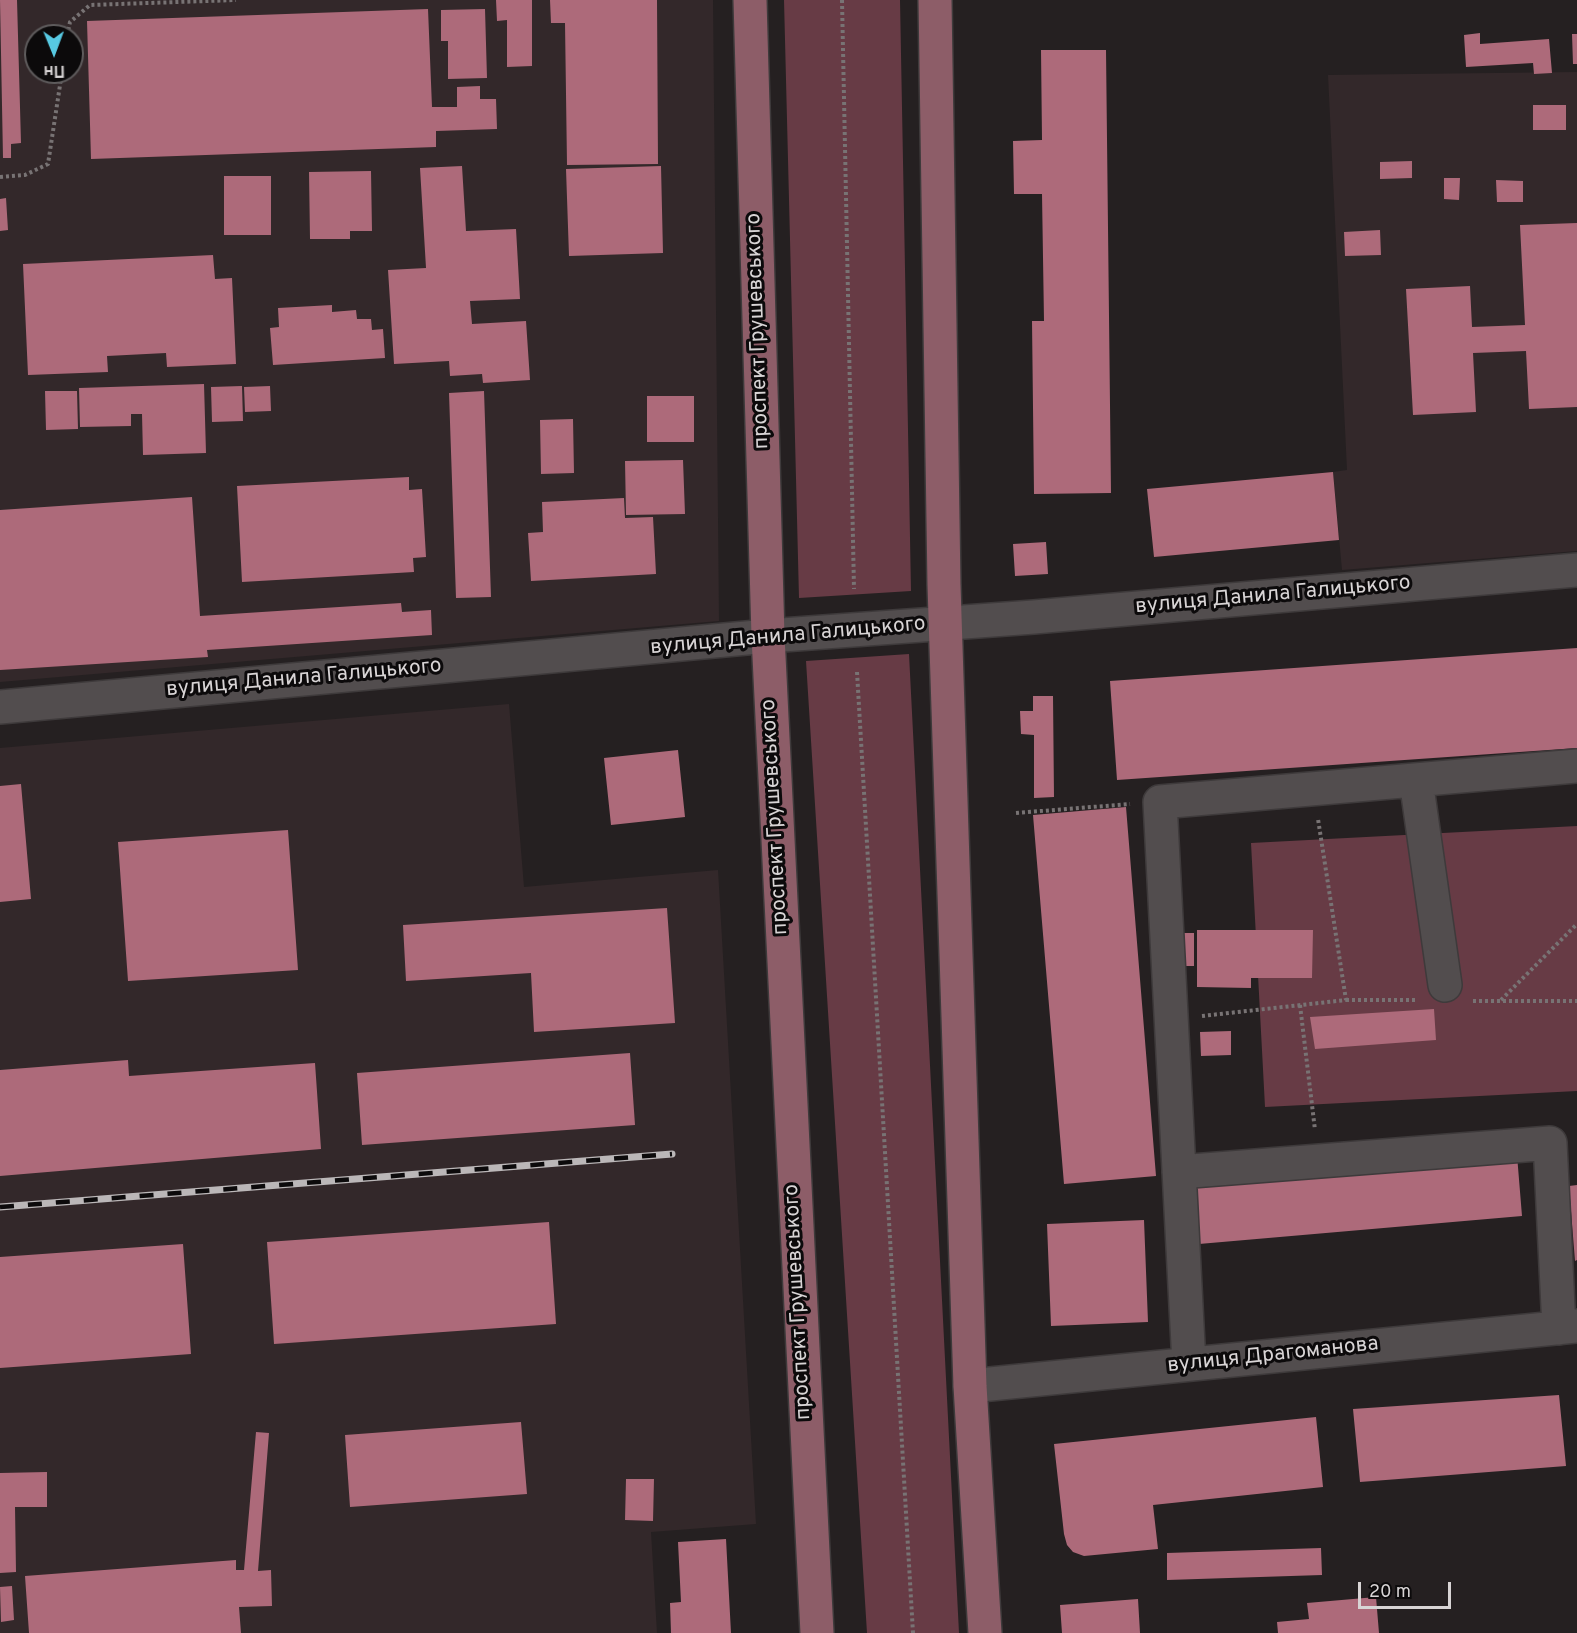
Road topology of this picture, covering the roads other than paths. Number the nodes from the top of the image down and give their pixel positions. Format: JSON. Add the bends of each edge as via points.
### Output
{"nodes":[{"id":1,"x":750,"y":0,"type":"edge"},
{"id":2,"x":935,"y":0,"type":"edge"},
{"id":3,"x":1577,"y":570,"type":"edge"},
{"id":4,"x":946,"y":624,"type":"junction"},
{"id":5,"x":768,"y":636,"type":"junction"},
{"id":6,"x":0,"y":707,"type":"edge"},
{"id":7,"x":1577,"y":766,"type":"edge"},
{"id":8,"x":1416,"y":780,"type":"junction"},
{"id":9,"x":1445,"y":985,"type":"dead end"},
{"id":10,"x":1564,"y":1143,"type":"edge"},
{"id":11,"x":1179,"y":1172,"type":"junction"},
{"id":12,"x":1568,"y":1327,"type":"edge"},
{"id":13,"x":1189,"y":1364,"type":"junction"},
{"id":14,"x":970,"y":1386,"type":"junction"},
{"id":15,"x":817,"y":1633,"type":"edge"},
{"id":16,"x":985,"y":1633,"type":"edge"}],
"edges":[{"from":1,"to":5,"type":"main road","name":"проспект Грушевського"},
{"from":2,"to":4,"type":"main road"},
{"from":3,"to":4,"type":"street","name":"вулиця Данила Галицького"},
{"from":4,"to":5,"type":"street","name":"вулиця Данила Галицького"},
{"from":4,"to":14,"type":"main road"},
{"from":5,"to":6,"type":"street","name":"вулиця Данила Галицького"},
{"from":5,"to":15,"type":"main road","name":"проспект Грушевського"},
{"from":7,"to":8,"type":"street"},
{"from":8,"to":9,"type":"street"},
{"from":8,"to":11,"type":"street","via":[[1160,802]]},
{"from":10,"to":11,"type":"street"},
{"from":10,"to":12,"type":"street"},
{"from":11,"to":13,"type":"street"},
{"from":12,"to":13,"type":"street","name":"вулиця Драгоманова"},
{"from":13,"to":14,"type":"street","name":"вулиця Драгоманова"},
{"from":14,"to":16,"type":"main road"}]}
